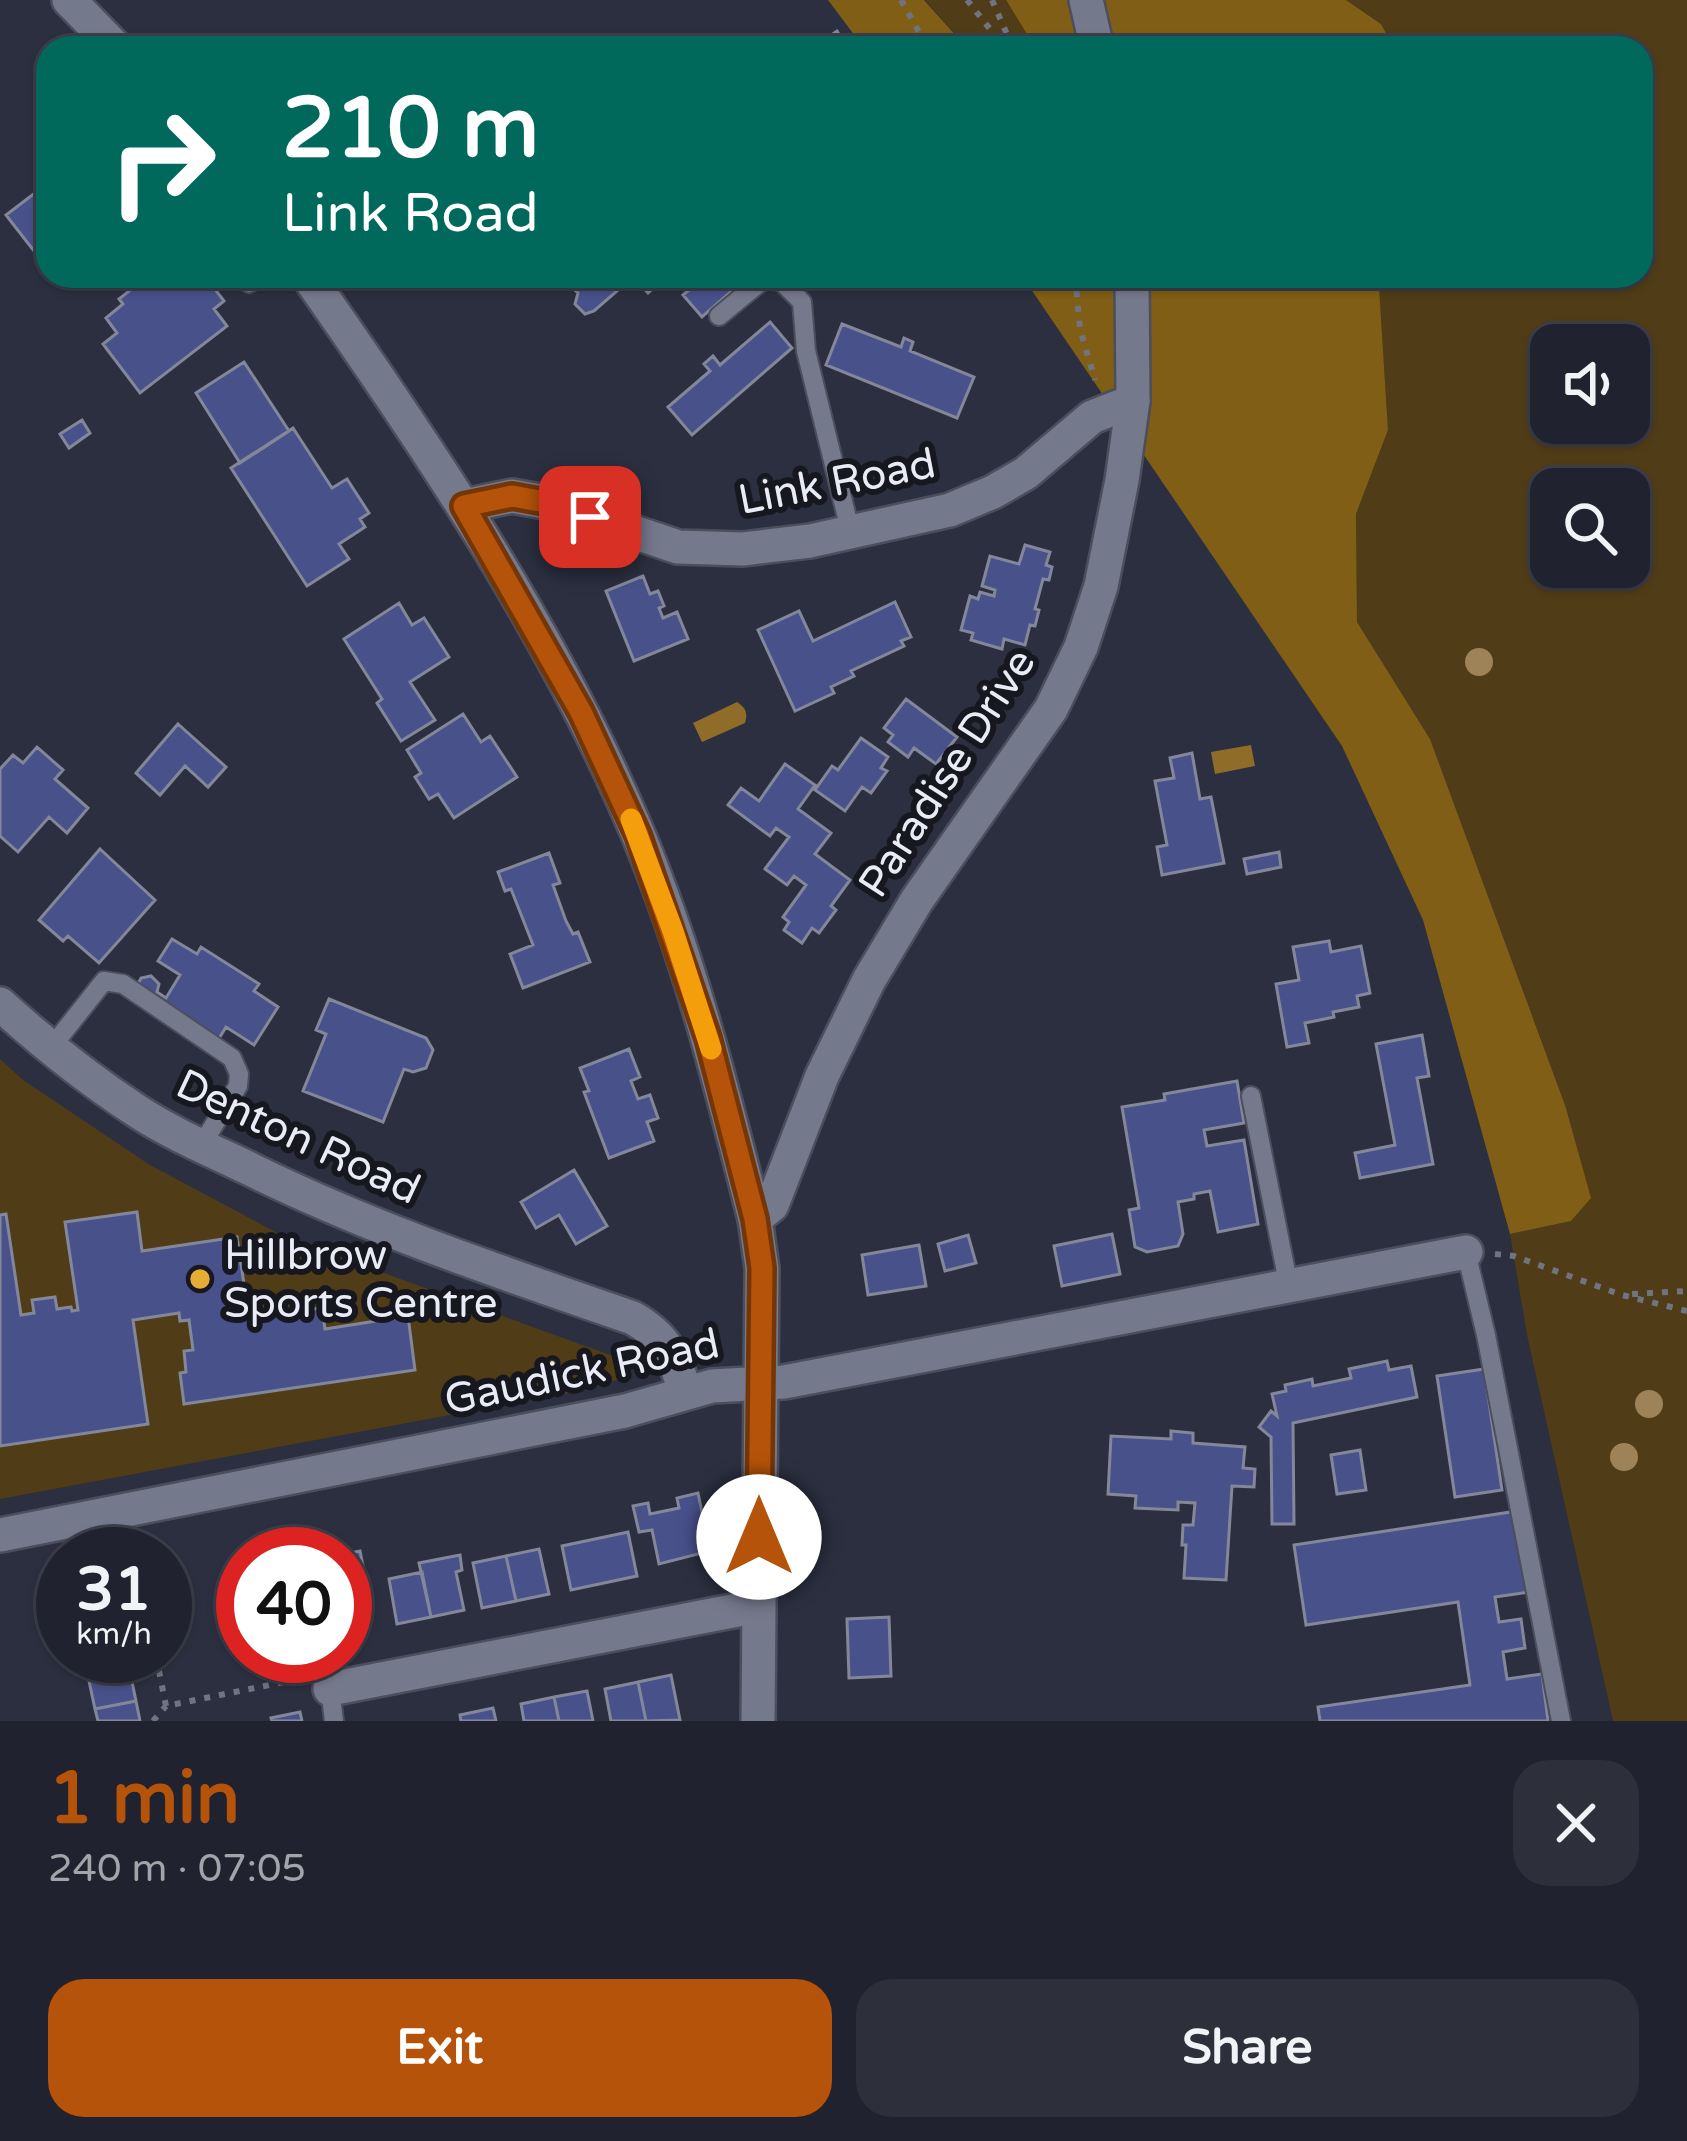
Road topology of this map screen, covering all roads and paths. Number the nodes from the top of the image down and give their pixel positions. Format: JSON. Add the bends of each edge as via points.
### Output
{"nodes":[{"id":1,"x":69,"y":0,"type":"edge"},
{"id":2,"x":901,"y":0,"type":"edge"},
{"id":3,"x":967,"y":0,"type":"edge"},
{"id":4,"x":992,"y":0,"type":"edge"},
{"id":5,"x":1086,"y":0,"type":"edge"},
{"id":6,"x":104,"y":36,"type":"edge"},
{"id":7,"x":921,"y":36,"type":"edge"},
{"id":8,"x":998,"y":36,"type":"edge"},
{"id":9,"x":1005,"y":36,"type":"edge"},
{"id":10,"x":1094,"y":36,"type":"edge"},
{"id":11,"x":316,"y":288,"type":"edge"},
{"id":12,"x":752,"y":288,"type":"edge"},
{"id":13,"x":789,"y":288,"type":"edge"},
{"id":14,"x":1074,"y":288,"type":"edge"},
{"id":15,"x":1131,"y":288,"type":"edge"},
{"id":16,"x":1077,"y":290,"type":"joint"},
{"id":17,"x":719,"y":316,"type":"dead end"},
{"id":18,"x":1118,"y":407,"type":"junction"},
{"id":19,"x":464,"y":506,"type":"junction"},
{"id":20,"x":851,"y":534,"type":"junction"},
{"id":21,"x":0,"y":1004,"type":"edge"},
{"id":22,"x":50,"y":1049,"type":"junction"},
{"id":23,"x":1251,"y":1096,"type":"dead end"},
{"id":24,"x":201,"y":1145,"type":"junction"},
{"id":25,"x":755,"y":1219,"type":"junction"},
{"id":26,"x":1466,"y":1252,"type":"junction"},
{"id":27,"x":1289,"y":1287,"type":"junction"},
{"id":28,"x":1687,"y":1291,"type":"edge"},
{"id":29,"x":1622,"y":1295,"type":"junction"},
{"id":30,"x":1687,"y":1311,"type":"edge"},
{"id":31,"x":759,"y":1381,"type":"junction"},
{"id":32,"x":685,"y":1392,"type":"junction"},
{"id":33,"x":0,"y":1534,"type":"edge"},
{"id":34,"x":758,"y":1606,"type":"junction"},
{"id":35,"x":161,"y":1683,"type":"edge"},
{"id":36,"x":332,"y":1705,"type":"edge"},
{"id":37,"x":166,"y":1706,"type":"junction"},
{"id":38,"x":153,"y":1721,"type":"edge"},
{"id":39,"x":758,"y":1721,"type":"edge"},
{"id":40,"x":1562,"y":1721,"type":"edge"}],
"edges":[{"from":1,"to":6,"type":"street"},
{"from":2,"to":7,"type":"path"},
{"from":3,"to":8,"type":"path"},
{"from":4,"to":9,"type":"path"},
{"from":5,"to":10,"type":"street"},
{"from":11,"to":19,"type":"street"},
{"from":12,"to":17,"type":"lane"},
{"from":13,"to":20,"type":"lane","via":[[802,302],[806,351]]},
{"from":14,"to":16,"type":"path"},
{"from":15,"to":18,"type":"street","name":"Paradise Drive"},
{"from":16,"to":18,"type":"path","via":[[1081,329]]},
{"from":18,"to":20,"type":"street","name":"Link Road","via":[[1092,417],[993,492]]},
{"from":18,"to":25,"type":"street","name":"Paradise Drive","via":[[1122,480],[1081,647],[1051,709],[868,980],[772,1205]]},
{"from":19,"to":20,"type":"street","name":"Link Road","via":[[529,499],[678,547],[743,549]]},
{"from":19,"to":25,"type":"street","via":[[581,712],[638,835],[708,1038]]},
{"from":21,"to":22,"type":"street","name":"Denton Road"},
{"from":22,"to":24,"type":"street","name":"Denton Road"},
{"from":22,"to":24,"type":"lane","via":[[104,981],[122,984],[232,1058],[238,1086]]},
{"from":23,"to":27,"type":"lane"},
{"from":24,"to":32,"type":"street","name":"Denton Road","via":[[326,1206],[633,1318],[664,1342]]},
{"from":25,"to":31,"type":"street"},
{"from":26,"to":27,"type":"street","name":"Gaudick Road"},
{"from":26,"to":29,"type":"path","via":[[1514,1256]]},
{"from":26,"to":40,"type":"lane"},
{"from":27,"to":31,"type":"street","name":"Gaudick Road"},
{"from":28,"to":29,"type":"path"},
{"from":29,"to":30,"type":"path"},
{"from":31,"to":32,"type":"street","name":"Gaudick Road"},
{"from":31,"to":34,"type":"street"},
{"from":32,"to":33,"type":"street","name":"Gaudick Road","via":[[625,1411]]},
{"from":34,"to":36,"type":"street"},
{"from":34,"to":39,"type":"street"},
{"from":35,"to":37,"type":"path"},
{"from":36,"to":37,"type":"path","via":[[304,1678]]},
{"from":37,"to":38,"type":"path"}]}
